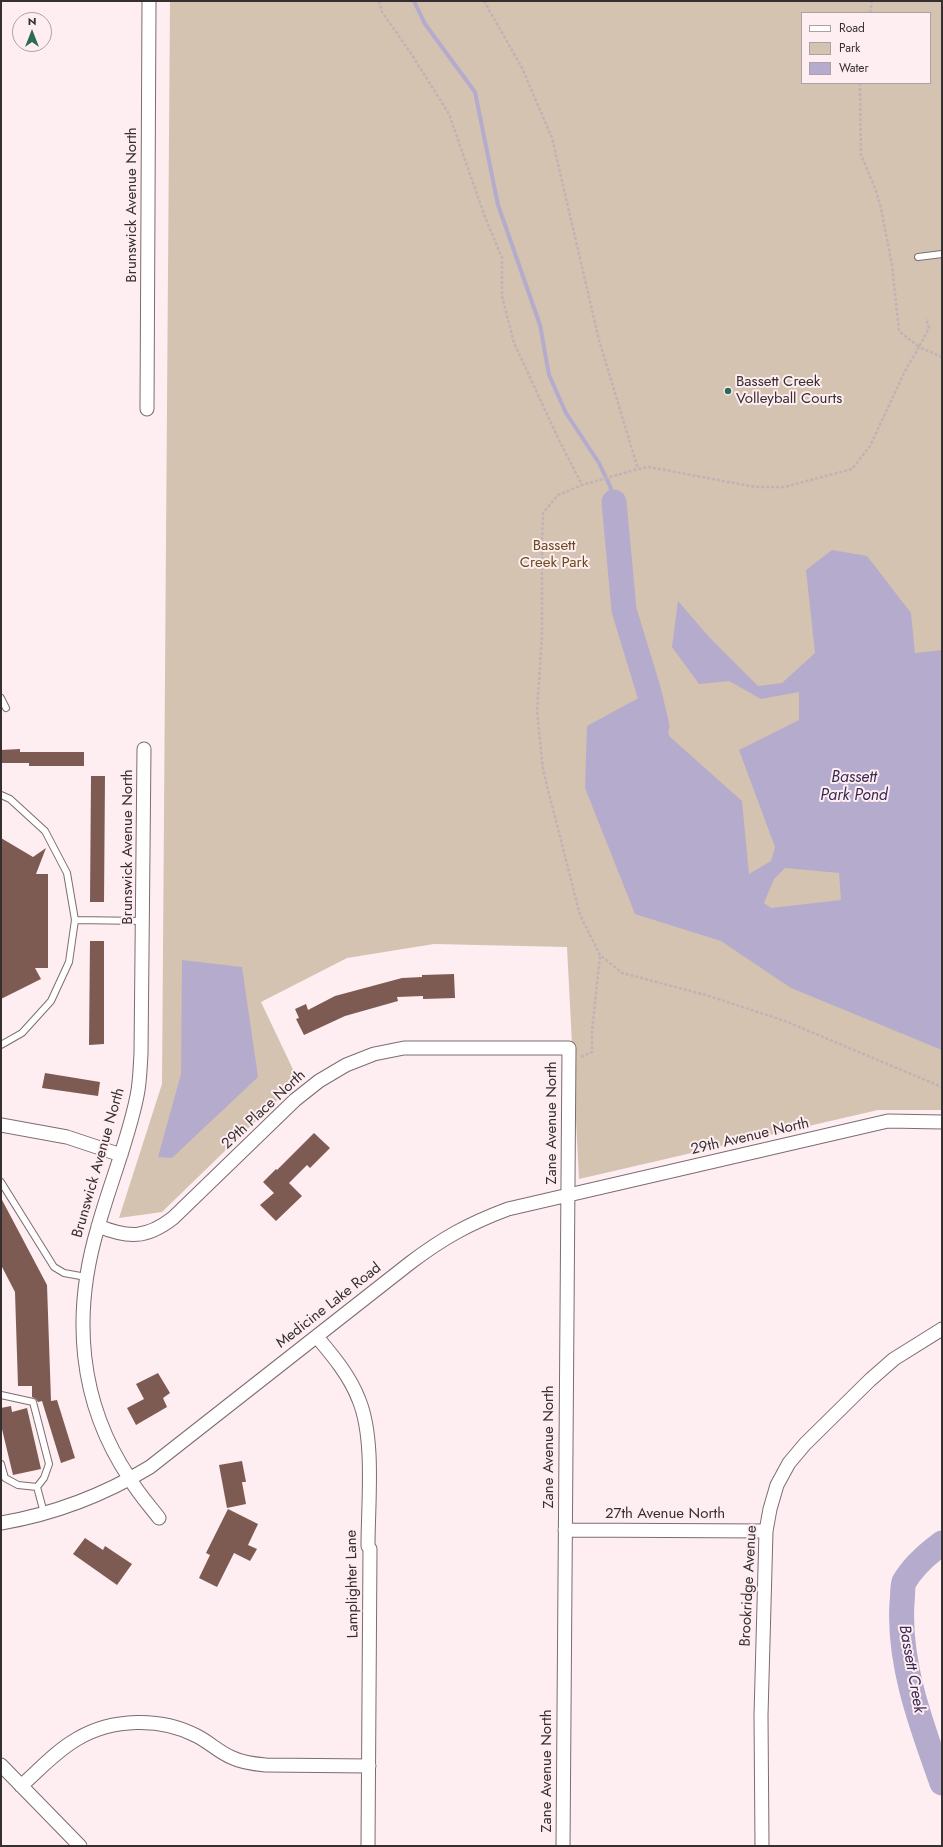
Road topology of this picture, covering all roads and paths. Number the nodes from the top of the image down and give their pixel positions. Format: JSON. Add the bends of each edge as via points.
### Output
{"nodes":[{"id":1,"x":148,"y":1,"type":"edge"},
{"id":2,"x":379,"y":1,"type":"edge"},
{"id":3,"x":484,"y":1,"type":"edge"},
{"id":4,"x":872,"y":1,"type":"edge"},
{"id":5,"x":870,"y":12,"type":"edge"},
{"id":6,"x":860,"y":84,"type":"edge"},
{"id":7,"x":942,"y":254,"type":"edge"},
{"id":8,"x":918,"y":257,"type":"dead end"},
{"id":9,"x":926,"y":318,"type":"dead end"},
{"id":10,"x":919,"y":347,"type":"junction"},
{"id":11,"x":942,"y":357,"type":"edge"},
{"id":12,"x":147,"y":409,"type":"dead end"},
{"id":13,"x":638,"y":469,"type":"junction"},
{"id":14,"x":582,"y":484,"type":"junction"},
{"id":15,"x":1,"y":698,"type":"edge"},
{"id":16,"x":6,"y":708,"type":"dead end"},
{"id":17,"x":144,"y":749,"type":"dead end"},
{"id":18,"x":1,"y":795,"type":"edge"},
{"id":19,"x":75,"y":920,"type":"junction"},
{"id":20,"x":143,"y":921,"type":"junction"},
{"id":21,"x":600,"y":955,"type":"junction"},
{"id":22,"x":1,"y":1045,"type":"edge"},
{"id":23,"x":569,"y":1048,"type":"joint"},
{"id":24,"x":568,"y":1062,"type":"junction"},
{"id":25,"x":942,"y":1087,"type":"edge"},
{"id":26,"x":942,"y":1122,"type":"edge"},
{"id":27,"x":1,"y":1125,"type":"edge"},
{"id":28,"x":121,"y":1155,"type":"junction"},
{"id":29,"x":1,"y":1182,"type":"edge"},
{"id":30,"x":567,"y":1196,"type":"junction"},
{"id":31,"x":98,"y":1226,"type":"junction"},
{"id":32,"x":86,"y":1277,"type":"junction"},
{"id":33,"x":942,"y":1329,"type":"edge"},
{"id":34,"x":317,"y":1337,"type":"junction"},
{"id":35,"x":1,"y":1395,"type":"edge"},
{"id":36,"x":1,"y":1464,"type":"edge"},
{"id":37,"x":130,"y":1479,"type":"junction"},
{"id":38,"x":37,"y":1487,"type":"junction"},
{"id":39,"x":44,"y":1513,"type":"junction"},
{"id":40,"x":159,"y":1518,"type":"dead end"},
{"id":41,"x":1,"y":1523,"type":"edge"},
{"id":42,"x":565,"y":1530,"type":"junction"},
{"id":43,"x":766,"y":1531,"type":"junction"},
{"id":44,"x":1,"y":1765,"type":"edge"},
{"id":45,"x":369,"y":1766,"type":"junction"},
{"id":46,"x":21,"y":1786,"type":"junction"},
{"id":47,"x":80,"y":1846,"type":"edge"},
{"id":48,"x":368,"y":1846,"type":"edge"},
{"id":49,"x":563,"y":1846,"type":"edge"},
{"id":50,"x":762,"y":1846,"type":"edge"}],
"edges":[{"from":1,"to":12,"type":"street","name":"Brunswick Avenue North"},
{"from":2,"to":14,"type":"path","via":[[382,12],[449,114],[502,258],[502,296],[514,343]]},
{"from":3,"to":13,"type":"path","via":[[522,68],[552,138],[599,340]]},
{"from":4,"to":5,"type":"path"},
{"from":6,"to":10,"type":"path","via":[[861,155],[881,208],[892,265],[899,331]]},
{"from":7,"to":8,"type":"lane"},
{"from":9,"to":10,"type":"path","via":[[929,328]]},
{"from":10,"to":11,"type":"path"},
{"from":10,"to":13,"type":"path","via":[[870,446],[852,469],[784,487],[755,487],[649,467]]},
{"from":13,"to":14,"type":"path"},
{"from":14,"to":21,"type":"path","via":[[558,495],[543,513],[542,636],[537,711],[543,770],[580,915]]},
{"from":15,"to":16,"type":"lane"},
{"from":17,"to":20,"type":"street","name":"Brunswick Avenue North"},
{"from":18,"to":19,"type":"lane","via":[[10,799],[45,831],[67,873]]},
{"from":19,"to":20,"type":"lane"},
{"from":19,"to":22,"type":"lane","via":[[69,962],[51,1001],[22,1033]]},
{"from":20,"to":28,"type":"street","name":"Brunswick Avenue North","via":[[141,1054],[137,1095]]},
{"from":21,"to":24,"type":"path","via":[[592,1052]]},
{"from":21,"to":25,"type":"path","via":[[622,972],[706,995],[785,1021]]},
{"from":23,"to":24,"type":"street","name":"Zane Avenue North"},
{"from":23,"to":31,"type":"street","name":"29th Place North","via":[[404,1048],[374,1054],[346,1065],[319,1081],[295,1100],[161,1227],[147,1233],[132,1235]]},
{"from":24,"to":30,"type":"street","name":"Zane Avenue North"},
{"from":26,"to":30,"type":"street","name":"29th Avenue North","via":[[888,1121]]},
{"from":27,"to":28,"type":"street","via":[[67,1137]]},
{"from":28,"to":31,"type":"street","name":"Brunswick Avenue North"},
{"from":29,"to":32,"type":"lane","via":[[54,1267],[64,1273]]},
{"from":30,"to":34,"type":"street","name":"Medicine Lake Road","via":[[508,1209],[473,1222],[440,1241]]},
{"from":30,"to":42,"type":"street","name":"Zane Avenue North"},
{"from":31,"to":32,"type":"street","name":"Brunswick Avenue North"},
{"from":32,"to":37,"type":"street","name":"Brunswick Avenue North","via":[[82,1304],[82,1345],[89,1384],[100,1423]]},
{"from":33,"to":43,"type":"street","name":"Brookridge Avenue","via":[[894,1359],[805,1444],[789,1463],[777,1485]]},
{"from":34,"to":37,"type":"street","name":"Medicine Lake Road","via":[[150,1467]]},
{"from":34,"to":45,"type":"street","name":"Lamplighter Lane","via":[[347,1375],[360,1400],[366,1427],[369,1455],[370,1549]]},
{"from":35,"to":38,"type":"lane","via":[[33,1402],[49,1464],[44,1478]]},
{"from":36,"to":38,"type":"lane","via":[[5,1478],[18,1485]]},
{"from":37,"to":39,"type":"street","name":"Medicine Lake Road","via":[[88,1498]]},
{"from":37,"to":40,"type":"street"},
{"from":38,"to":39,"type":"lane"},
{"from":39,"to":41,"type":"street","name":"Medicine Lake Road","via":[[23,1520]]},
{"from":42,"to":43,"type":"street","name":"27th Avenue North"},
{"from":42,"to":49,"type":"street","name":"Zane Avenue North"},
{"from":43,"to":50,"type":"street","name":"Brookridge Avenue","via":[[761,1715]]},
{"from":44,"to":46,"type":"street"},
{"from":45,"to":46,"type":"street","via":[[249,1763],[233,1758],[197,1736],[174,1727],[150,1722],[124,1723],[77,1738]]},
{"from":45,"to":48,"type":"street","name":"Lamplighter Lane"},
{"from":46,"to":47,"type":"street"}]}
